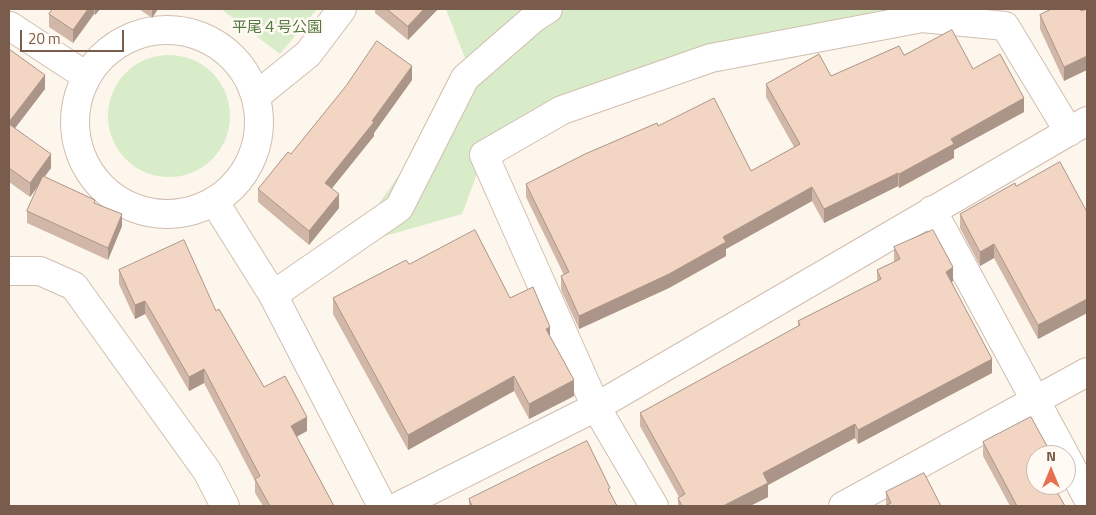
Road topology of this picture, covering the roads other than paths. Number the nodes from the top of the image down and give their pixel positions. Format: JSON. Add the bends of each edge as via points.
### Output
{"nodes":[{"id":1,"x":342,"y":9,"type":"edge"},
{"id":2,"x":548,"y":9,"type":"edge"},
{"id":3,"x":13,"y":21,"type":"edge"},
{"id":4,"x":86,"y":76,"type":"junction"},
{"id":5,"x":256,"y":96,"type":"junction"},
{"id":6,"x":1078,"y":127,"type":"edge"},
{"id":7,"x":214,"y":201,"type":"junction"},
{"id":8,"x":932,"y":210,"type":"junction"},
{"id":9,"x":9,"y":271,"type":"edge"},
{"id":10,"x":273,"y":295,"type":"junction"},
{"id":11,"x":1087,"y":372,"type":"edge"},
{"id":12,"x":1036,"y":401,"type":"junction"},
{"id":13,"x":596,"y":407,"type":"junction"},
{"id":14,"x":1059,"y":445,"type":"edge"},
{"id":15,"x":1076,"y":476,"type":"edge"},
{"id":16,"x":1087,"y":497,"type":"edge"},
{"id":17,"x":225,"y":506,"type":"edge"},
{"id":18,"x":382,"y":506,"type":"edge"},
{"id":19,"x":399,"y":506,"type":"edge"},
{"id":20,"x":654,"y":506,"type":"edge"},
{"id":21,"x":843,"y":506,"type":"edge"}],
"edges":[{"from":1,"to":5,"type":"street","via":[[308,54]]},
{"from":2,"to":10,"type":"street","via":[[465,78],[399,208]]},
{"from":3,"to":4,"type":"street"},
{"from":4,"to":5,"type":"street","via":[[109,50],[136,35],[165,29],[195,34],[222,48],[243,69]]},
{"from":4,"to":7,"type":"street","via":[[77,101],[75,132],[83,162],[102,187],[127,205],[156,213],[186,212]]},
{"from":5,"to":7,"type":"street","via":[[259,126],[253,156],[237,182]]},
{"from":6,"to":8,"type":"street"},
{"from":6,"to":13,"type":"street","via":[[1005,26],[922,18],[712,58],[562,110],[484,155]]},
{"from":7,"to":10,"type":"street"},
{"from":8,"to":12,"type":"street"},
{"from":8,"to":13,"type":"street"},
{"from":9,"to":17,"type":"street","via":[[40,271],[74,286],[207,471]]},
{"from":10,"to":18,"type":"street"},
{"from":11,"to":12,"type":"street"},
{"from":12,"to":14,"type":"street"},
{"from":12,"to":21,"type":"street"},
{"from":13,"to":19,"type":"street"},
{"from":13,"to":20,"type":"street"},
{"from":15,"to":16,"type":"street"}]}
